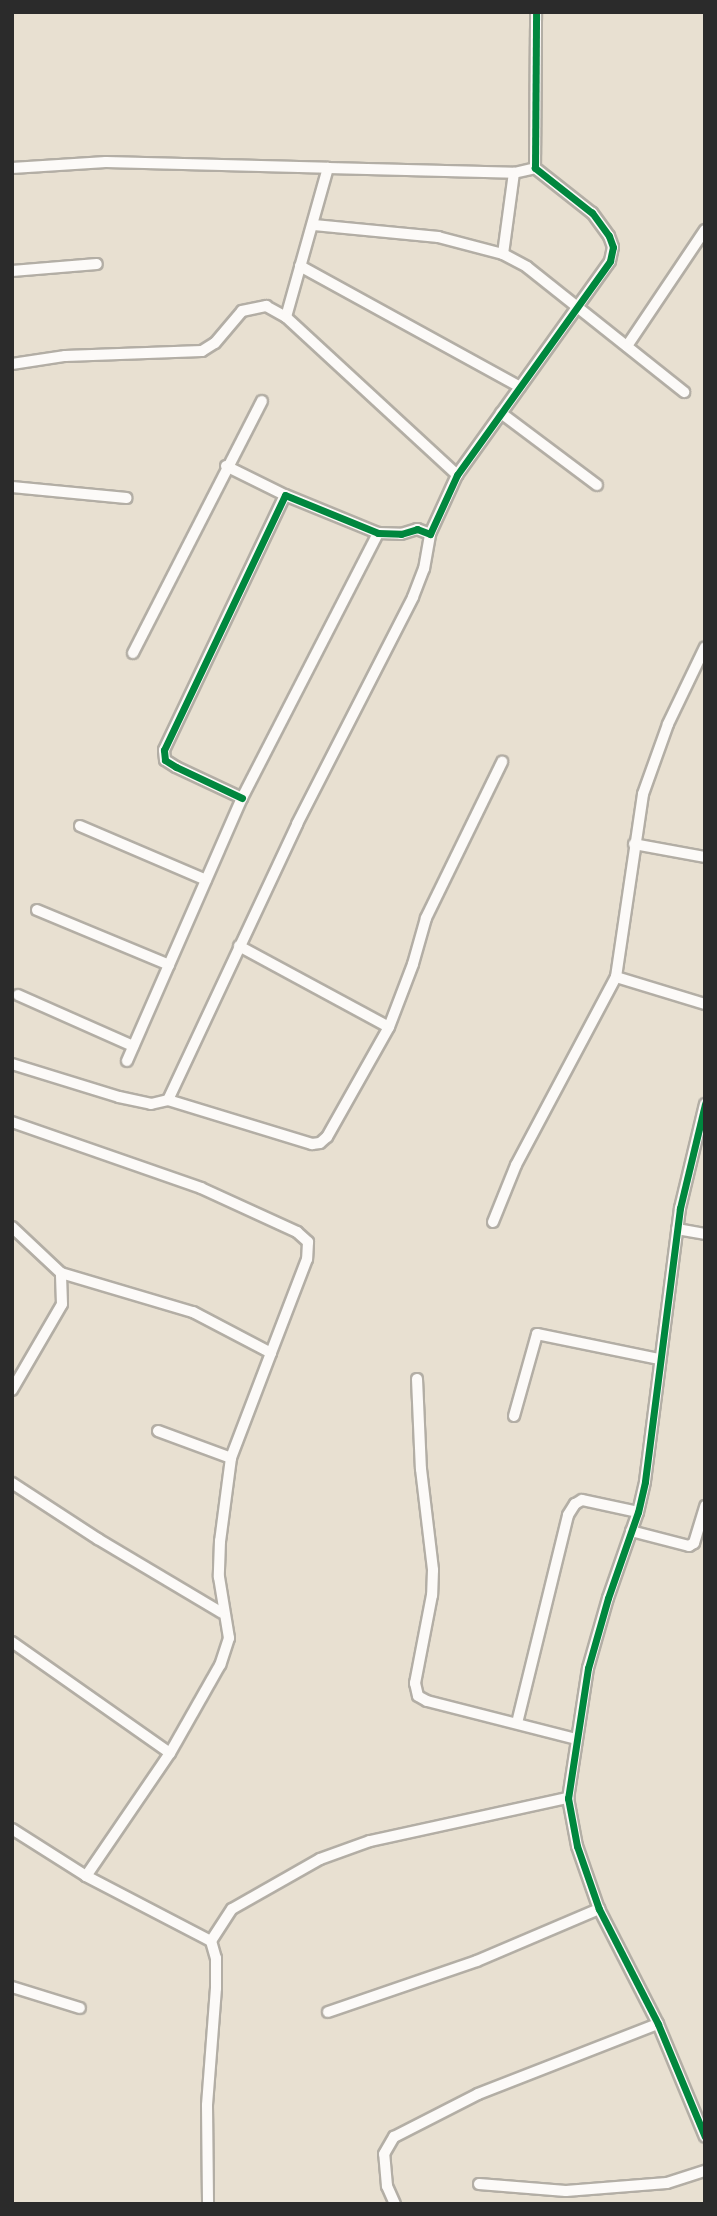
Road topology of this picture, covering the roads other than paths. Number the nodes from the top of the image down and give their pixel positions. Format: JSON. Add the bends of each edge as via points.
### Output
{"nodes":[{"id":1,"x":536,"y":12,"type":"edge"},
{"id":2,"x":12,"y":168,"type":"edge"},
{"id":3,"x":328,"y":168,"type":"junction"},
{"id":4,"x":535,"y":168,"type":"junction"},
{"id":5,"x":514,"y":173,"type":"junction"},
{"id":6,"x":314,"y":225,"type":"junction"},
{"id":7,"x":705,"y":230,"type":"edge"},
{"id":8,"x":503,"y":254,"type":"junction"},
{"id":9,"x":97,"y":264,"type":"dead end"},
{"id":10,"x":300,"y":266,"type":"junction"},
{"id":11,"x":12,"y":271,"type":"edge"},
{"id":12,"x":579,"y":307,"type":"junction"},
{"id":13,"x":286,"y":317,"type":"junction"},
{"id":14,"x":628,"y":346,"type":"junction"},
{"id":15,"x":12,"y":364,"type":"edge"},
{"id":16,"x":520,"y":387,"type":"junction"},
{"id":17,"x":684,"y":392,"type":"dead end"},
{"id":18,"x":262,"y":401,"type":"dead end"},
{"id":19,"x":501,"y":413,"type":"junction"},
{"id":20,"x":226,"y":466,"type":"junction"},
{"id":21,"x":457,"y":475,"type":"junction"},
{"id":22,"x":597,"y":485,"type":"dead end"},
{"id":23,"x":12,"y":487,"type":"edge"},
{"id":24,"x":285,"y":495,"type":"junction"},
{"id":25,"x":126,"y":498,"type":"dead end"},
{"id":26,"x":378,"y":533,"type":"junction"},
{"id":27,"x":430,"y":534,"type":"junction"},
{"id":28,"x":705,"y":647,"type":"edge"},
{"id":29,"x":133,"y":653,"type":"dead end"},
{"id":30,"x":502,"y":761,"type":"dead end"},
{"id":31,"x":242,"y":798,"type":"junction"},
{"id":32,"x":80,"y":827,"type":"dead end"},
{"id":33,"x":634,"y":844,"type":"junction"},
{"id":34,"x":705,"y":857,"type":"edge"},
{"id":35,"x":206,"y":880,"type":"junction"},
{"id":36,"x":37,"y":910,"type":"dead end"},
{"id":37,"x":239,"y":946,"type":"junction"},
{"id":38,"x":169,"y":965,"type":"junction"},
{"id":39,"x":615,"y":977,"type":"junction"},
{"id":40,"x":18,"y":995,"type":"dead end"},
{"id":41,"x":705,"y":1004,"type":"edge"},
{"id":42,"x":389,"y":1027,"type":"junction"},
{"id":43,"x":134,"y":1046,"type":"junction"},
{"id":44,"x":127,"y":1062,"type":"dead end"},
{"id":45,"x":12,"y":1064,"type":"edge"},
{"id":46,"x":168,"y":1100,"type":"junction"},
{"id":47,"x":705,"y":1104,"type":"edge"},
{"id":48,"x":12,"y":1122,"type":"edge"},
{"id":49,"x":493,"y":1222,"type":"dead end"},
{"id":50,"x":12,"y":1227,"type":"edge"},
{"id":51,"x":677,"y":1229,"type":"junction"},
{"id":52,"x":705,"y":1234,"type":"edge"},
{"id":53,"x":61,"y":1273,"type":"junction"},
{"id":54,"x":271,"y":1353,"type":"junction"},
{"id":55,"x":659,"y":1359,"type":"junction"},
{"id":56,"x":417,"y":1379,"type":"dead end"},
{"id":57,"x":12,"y":1390,"type":"edge"},
{"id":58,"x":514,"y":1416,"type":"dead end"},
{"id":59,"x":158,"y":1432,"type":"dead end"},
{"id":60,"x":230,"y":1458,"type":"junction"},
{"id":61,"x":12,"y":1482,"type":"edge"},
{"id":62,"x":705,"y":1506,"type":"edge"},
{"id":63,"x":638,"y":1512,"type":"junction"},
{"id":64,"x":631,"y":1531,"type":"junction"},
{"id":65,"x":222,"y":1612,"type":"junction"},
{"id":66,"x":12,"y":1642,"type":"edge"},
{"id":67,"x":517,"y":1723,"type":"junction"},
{"id":68,"x":576,"y":1739,"type":"junction"},
{"id":69,"x":170,"y":1753,"type":"junction"},
{"id":70,"x":568,"y":1798,"type":"junction"},
{"id":71,"x":12,"y":1829,"type":"edge"},
{"id":72,"x":86,"y":1876,"type":"junction"},
{"id":73,"x":599,"y":1909,"type":"junction"},
{"id":74,"x":211,"y":1941,"type":"junction"},
{"id":75,"x":14,"y":1992,"type":"edge"},
{"id":76,"x":80,"y":2008,"type":"dead end"},
{"id":77,"x":328,"y":2012,"type":"dead end"},
{"id":78,"x":658,"y":2024,"type":"junction"},
{"id":79,"x":705,"y":2137,"type":"edge"},
{"id":80,"x":705,"y":2171,"type":"edge"},
{"id":81,"x":479,"y":2184,"type":"dead end"},
{"id":82,"x":208,"y":2204,"type":"edge"},
{"id":83,"x":395,"y":2204,"type":"edge"}],
"edges":[{"from":1,"to":4,"type":"street"},
{"from":2,"to":3,"type":"street","via":[[106,162]]},
{"from":3,"to":5,"type":"street"},
{"from":3,"to":6,"type":"street"},
{"from":4,"to":5,"type":"street"},
{"from":4,"to":12,"type":"street","via":[[592,213],[613,247],[610,261]]},
{"from":5,"to":8,"type":"street"},
{"from":6,"to":8,"type":"street","via":[[438,237]]},
{"from":6,"to":10,"type":"street"},
{"from":7,"to":14,"type":"street"},
{"from":8,"to":12,"type":"street"},
{"from":9,"to":11,"type":"street"},
{"from":10,"to":13,"type":"street"},
{"from":10,"to":16,"type":"street"},
{"from":12,"to":14,"type":"street"},
{"from":12,"to":16,"type":"street"},
{"from":13,"to":15,"type":"street","via":[[266,306],[254,306],[242,311],[215,343],[202,351],[65,356]]},
{"from":13,"to":21,"type":"street"},
{"from":14,"to":17,"type":"street"},
{"from":16,"to":19,"type":"street"},
{"from":18,"to":20,"type":"street"},
{"from":19,"to":21,"type":"street"},
{"from":19,"to":22,"type":"street"},
{"from":20,"to":24,"type":"street"},
{"from":20,"to":29,"type":"street"},
{"from":21,"to":27,"type":"street"},
{"from":23,"to":25,"type":"street"},
{"from":24,"to":26,"type":"street"},
{"from":24,"to":31,"type":"street","via":[[164,750],[165,760],[176,767]]},
{"from":26,"to":27,"type":"street","via":[[416,529]]},
{"from":26,"to":31,"type":"street"},
{"from":27,"to":37,"type":"street","via":[[413,597]]},
{"from":28,"to":33,"type":"street","via":[[668,724],[643,794]]},
{"from":30,"to":42,"type":"street","via":[[426,918]]},
{"from":31,"to":35,"type":"street"},
{"from":32,"to":35,"type":"street"},
{"from":33,"to":34,"type":"street"},
{"from":33,"to":39,"type":"street"},
{"from":35,"to":38,"type":"street"},
{"from":36,"to":38,"type":"street"},
{"from":37,"to":42,"type":"street"},
{"from":37,"to":46,"type":"street"},
{"from":38,"to":43,"type":"street"},
{"from":39,"to":41,"type":"street"},
{"from":39,"to":49,"type":"street","via":[[516,1164]]},
{"from":40,"to":43,"type":"street"},
{"from":42,"to":46,"type":"street","via":[[320,1143]]},
{"from":43,"to":44,"type":"street"},
{"from":45,"to":46,"type":"street","via":[[119,1097],[151,1104]]},
{"from":47,"to":51,"type":"street"},
{"from":48,"to":54,"type":"street","via":[[201,1188],[297,1232],[308,1242],[307,1259]]},
{"from":50,"to":53,"type":"street"},
{"from":51,"to":52,"type":"street"},
{"from":51,"to":55,"type":"street"},
{"from":53,"to":54,"type":"street","via":[[193,1312]]},
{"from":53,"to":57,"type":"street","via":[[62,1304]]},
{"from":54,"to":60,"type":"street"},
{"from":55,"to":58,"type":"street","via":[[537,1334]]},
{"from":55,"to":63,"type":"street"},
{"from":56,"to":67,"type":"street","via":[[421,1469],[433,1570],[415,1683],[418,1696]]},
{"from":59,"to":60,"type":"street"},
{"from":60,"to":65,"type":"street","via":[[220,1541]]},
{"from":61,"to":65,"type":"street"},
{"from":62,"to":64,"type":"street","via":[[690,1546]]},
{"from":63,"to":64,"type":"street"},
{"from":63,"to":67,"type":"street","via":[[582,1500],[568,1515]]},
{"from":64,"to":68,"type":"street","via":[[588,1668]]},
{"from":65,"to":69,"type":"street","via":[[229,1638],[220,1665]]},
{"from":66,"to":69,"type":"street"},
{"from":67,"to":68,"type":"street"},
{"from":68,"to":70,"type":"street"},
{"from":69,"to":72,"type":"street"},
{"from":70,"to":73,"type":"street","via":[[577,1846]]},
{"from":70,"to":74,"type":"street","via":[[370,1841],[320,1859],[232,1909]]},
{"from":71,"to":72,"type":"street"},
{"from":72,"to":74,"type":"street"},
{"from":73,"to":77,"type":"street","via":[[477,1961]]},
{"from":73,"to":78,"type":"street"},
{"from":74,"to":82,"type":"street","via":[[216,1988],[207,2105]]},
{"from":75,"to":76,"type":"street"},
{"from":78,"to":79,"type":"street"},
{"from":78,"to":83,"type":"street","via":[[478,2094],[394,2137],[384,2154],[387,2186]]},
{"from":80,"to":81,"type":"street","via":[[667,2183],[566,2191]]}]}
